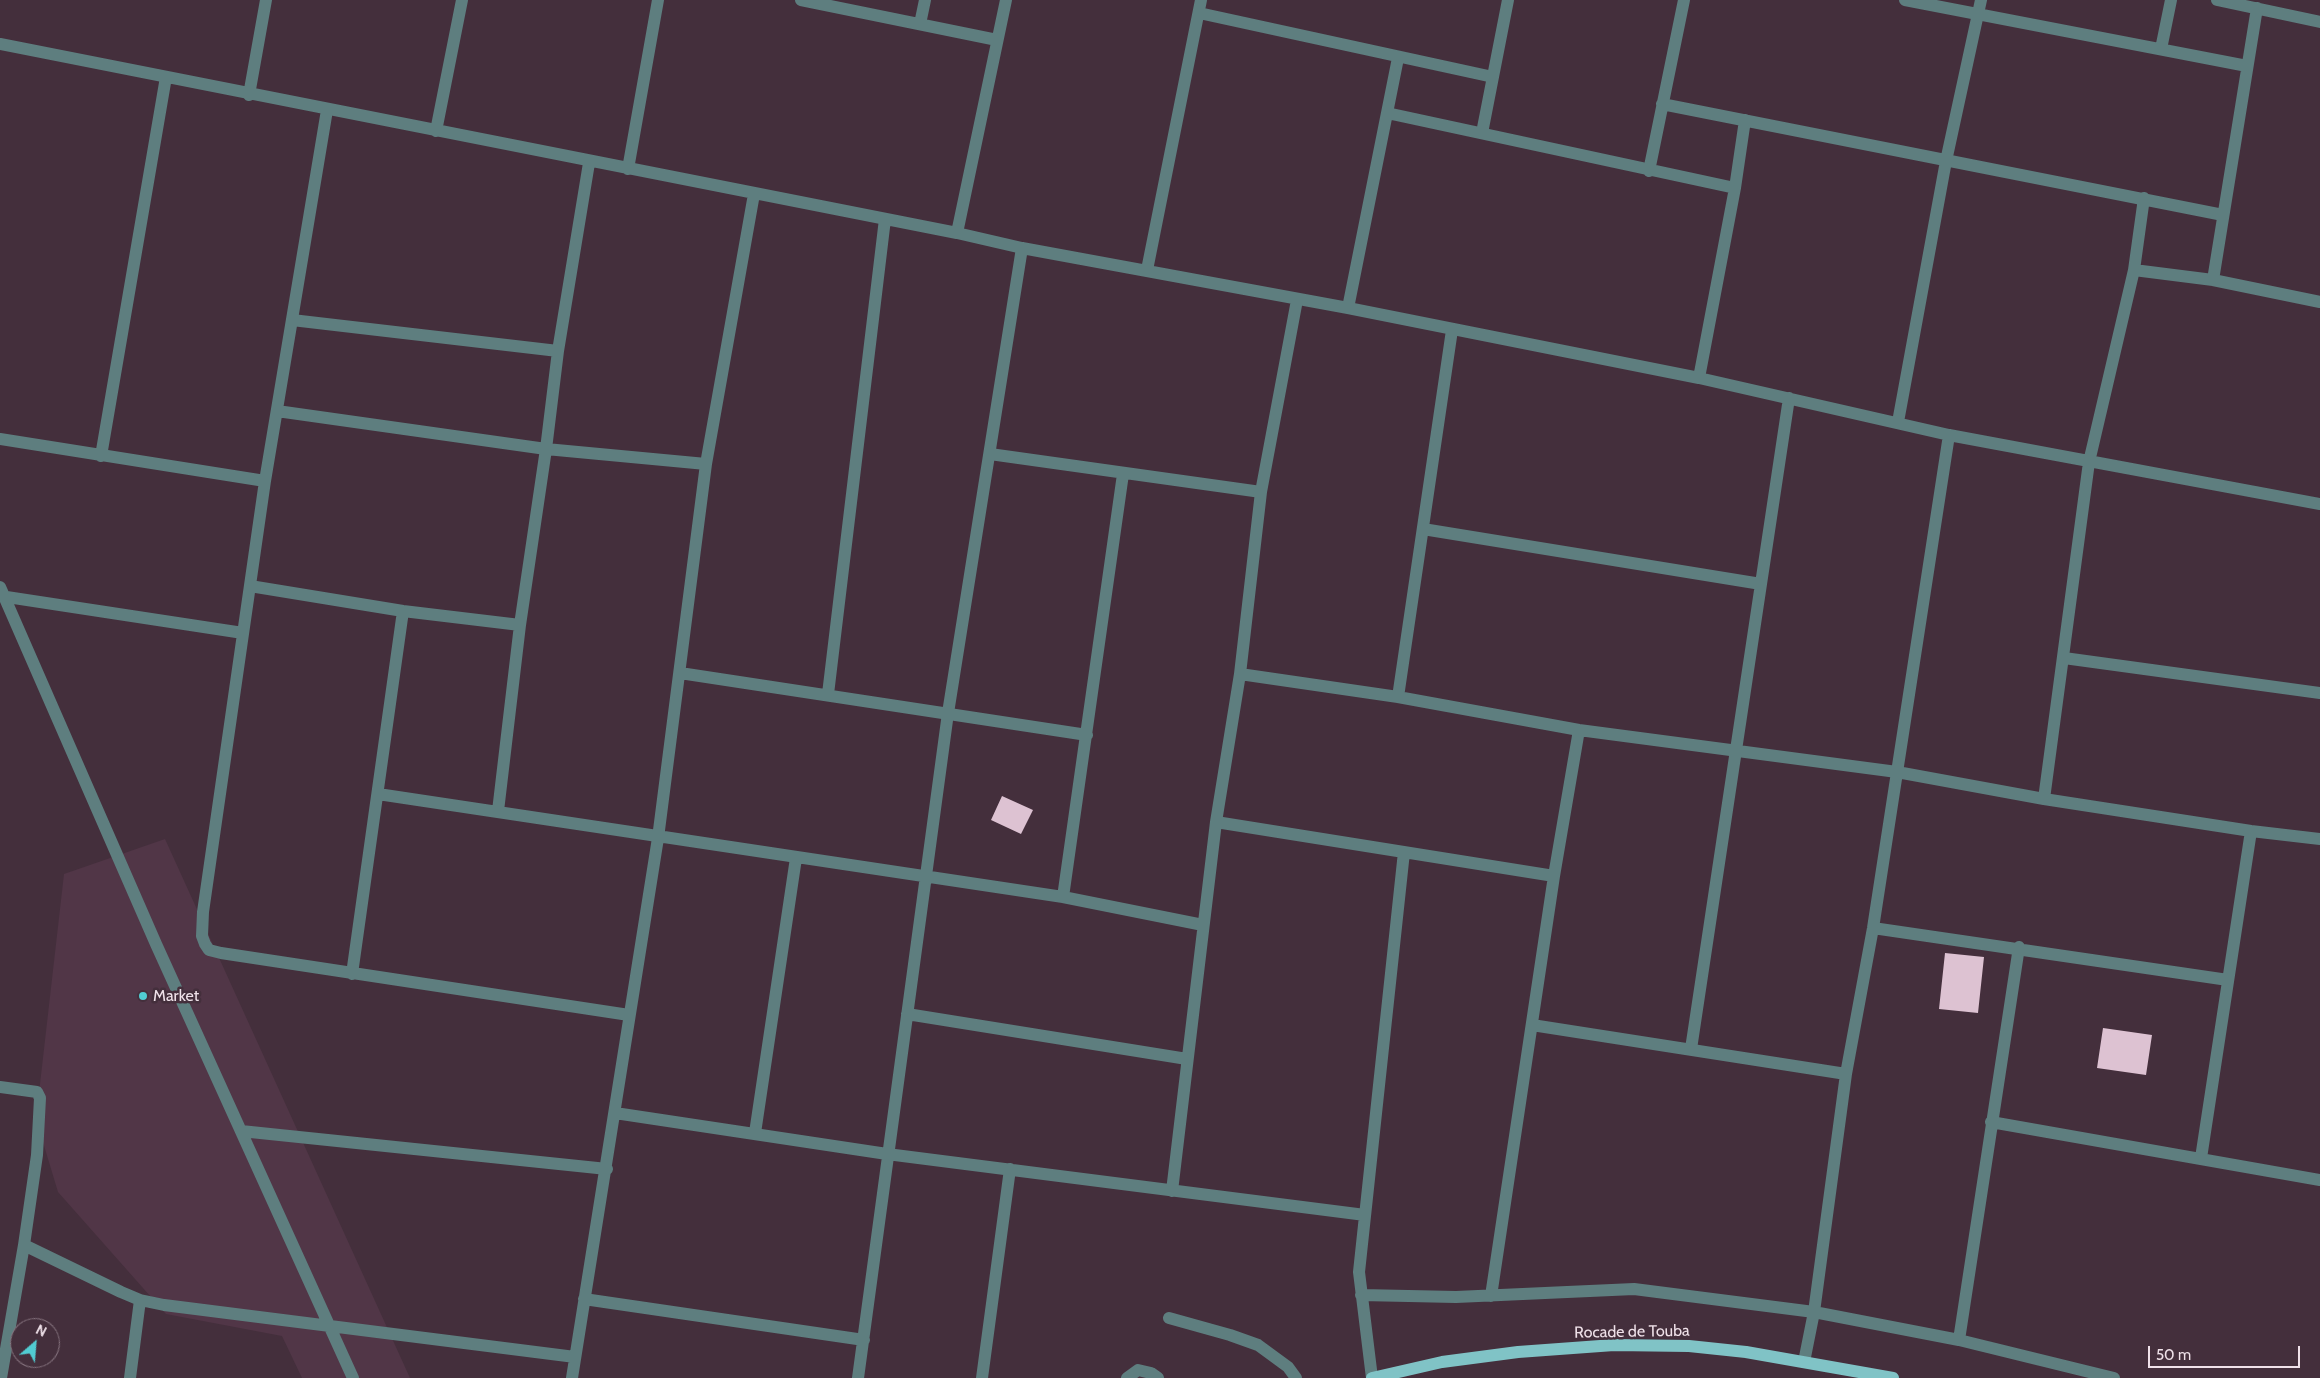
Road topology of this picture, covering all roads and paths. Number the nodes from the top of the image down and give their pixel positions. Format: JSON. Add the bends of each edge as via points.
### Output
{"nodes":[{"id":1,"x":266,"y":0,"type":"edge"},
{"id":2,"x":462,"y":0,"type":"edge"},
{"id":3,"x":658,"y":0,"type":"edge"},
{"id":4,"x":800,"y":0,"type":"edge"},
{"id":5,"x":925,"y":0,"type":"edge"},
{"id":6,"x":1006,"y":0,"type":"edge"},
{"id":7,"x":1201,"y":0,"type":"edge"},
{"id":8,"x":1508,"y":0,"type":"edge"},
{"id":9,"x":1684,"y":0,"type":"edge"},
{"id":10,"x":1905,"y":0,"type":"edge"},
{"id":11,"x":1980,"y":0,"type":"edge"},
{"id":12,"x":2171,"y":0,"type":"edge"},
{"id":13,"x":2217,"y":0,"type":"edge"},
{"id":14,"x":2257,"y":8,"type":"junction"},
{"id":15,"x":1199,"y":13,"type":"junction"},
{"id":16,"x":1978,"y":14,"type":"junction"},
{"id":17,"x":2320,"y":22,"type":"edge"},
{"id":18,"x":920,"y":24,"type":"junction"},
{"id":19,"x":997,"y":40,"type":"junction"},
{"id":20,"x":0,"y":44,"type":"edge"},
{"id":21,"x":2160,"y":49,"type":"junction"},
{"id":22,"x":1398,"y":58,"type":"junction"},
{"id":23,"x":2247,"y":66,"type":"junction"},
{"id":24,"x":166,"y":77,"type":"junction"},
{"id":25,"x":1493,"y":77,"type":"junction"},
{"id":26,"x":249,"y":94,"type":"junction"},
{"id":27,"x":1662,"y":104,"type":"junction"},
{"id":28,"x":327,"y":110,"type":"junction"},
{"id":29,"x":1387,"y":113,"type":"junction"},
{"id":30,"x":1745,"y":120,"type":"junction"},
{"id":31,"x":436,"y":131,"type":"junction"},
{"id":32,"x":1482,"y":133,"type":"junction"},
{"id":33,"x":1946,"y":161,"type":"junction"},
{"id":34,"x":589,"y":162,"type":"junction"},
{"id":35,"x":628,"y":169,"type":"junction"},
{"id":36,"x":1649,"y":171,"type":"junction"},
{"id":37,"x":1735,"y":188,"type":"junction"},
{"id":38,"x":754,"y":194,"type":"junction"},
{"id":39,"x":2144,"y":198,"type":"junction"},
{"id":40,"x":2223,"y":215,"type":"junction"},
{"id":41,"x":885,"y":219,"type":"junction"},
{"id":42,"x":957,"y":233,"type":"junction"},
{"id":43,"x":1022,"y":248,"type":"junction"},
{"id":44,"x":1147,"y":270,"type":"junction"},
{"id":45,"x":2134,"y":270,"type":"junction"},
{"id":46,"x":2213,"y":280,"type":"junction"},
{"id":47,"x":1297,"y":300,"type":"junction"},
{"id":48,"x":2320,"y":302,"type":"edge"},
{"id":49,"x":1348,"y":308,"type":"junction"},
{"id":50,"x":292,"y":320,"type":"junction"},
{"id":51,"x":1452,"y":330,"type":"junction"},
{"id":52,"x":558,"y":351,"type":"junction"},
{"id":53,"x":1700,"y":378,"type":"junction"},
{"id":54,"x":1789,"y":398,"type":"junction"},
{"id":55,"x":277,"y":411,"type":"junction"},
{"id":56,"x":1898,"y":422,"type":"junction"},
{"id":57,"x":1949,"y":434,"type":"junction"},
{"id":58,"x":0,"y":439,"type":"edge"},
{"id":59,"x":546,"y":449,"type":"junction"},
{"id":60,"x":990,"y":454,"type":"junction"},
{"id":61,"x":101,"y":456,"type":"junction"},
{"id":62,"x":2089,"y":462,"type":"junction"},
{"id":63,"x":706,"y":464,"type":"junction"},
{"id":64,"x":1123,"y":474,"type":"junction"},
{"id":65,"x":265,"y":481,"type":"junction"},
{"id":66,"x":1262,"y":492,"type":"junction"},
{"id":67,"x":2320,"y":504,"type":"edge"},
{"id":68,"x":1423,"y":529,"type":"junction"},
{"id":69,"x":1762,"y":584,"type":"junction"},
{"id":70,"x":250,"y":586,"type":"junction"},
{"id":71,"x":2,"y":594,"type":"edge"},
{"id":72,"x":403,"y":611,"type":"junction"},
{"id":73,"x":520,"y":625,"type":"junction"},
{"id":74,"x":243,"y":633,"type":"junction"},
{"id":75,"x":2064,"y":658,"type":"junction"},
{"id":76,"x":680,"y":673,"type":"junction"},
{"id":77,"x":1240,"y":674,"type":"junction"},
{"id":78,"x":2320,"y":693,"type":"edge"},
{"id":79,"x":828,"y":694,"type":"junction"},
{"id":80,"x":1398,"y":697,"type":"junction"},
{"id":81,"x":948,"y":713,"type":"junction"},
{"id":82,"x":1579,"y":730,"type":"junction"},
{"id":83,"x":1086,"y":735,"type":"junction"},
{"id":84,"x":1734,"y":750,"type":"junction"},
{"id":85,"x":1897,"y":772,"type":"junction"},
{"id":86,"x":378,"y":794,"type":"junction"},
{"id":87,"x":2044,"y":799,"type":"junction"},
{"id":88,"x":498,"y":811,"type":"junction"},
{"id":89,"x":1216,"y":822,"type":"junction"},
{"id":90,"x":2251,"y":831,"type":"junction"},
{"id":91,"x":658,"y":838,"type":"junction"},
{"id":92,"x":2320,"y":839,"type":"edge"},
{"id":93,"x":1404,"y":852,"type":"junction"},
{"id":94,"x":796,"y":858,"type":"junction"},
{"id":95,"x":1554,"y":876,"type":"junction"},
{"id":96,"x":927,"y":877,"type":"junction"},
{"id":97,"x":1063,"y":897,"type":"junction"},
{"id":98,"x":1203,"y":925,"type":"junction"},
{"id":99,"x":1873,"y":928,"type":"junction"},
{"id":100,"x":2019,"y":947,"type":"junction"},
{"id":101,"x":352,"y":974,"type":"junction"},
{"id":102,"x":2228,"y":980,"type":"junction"},
{"id":103,"x":907,"y":1014,"type":"junction"},
{"id":104,"x":630,"y":1015,"type":"junction"},
{"id":105,"x":1532,"y":1025,"type":"junction"},
{"id":106,"x":1691,"y":1049,"type":"junction"},
{"id":107,"x":1187,"y":1059,"type":"junction"},
{"id":108,"x":1846,"y":1074,"type":"junction"},
{"id":109,"x":0,"y":1087,"type":"edge"},
{"id":110,"x":615,"y":1113,"type":"junction"},
{"id":111,"x":1991,"y":1122,"type":"junction"},
{"id":112,"x":241,"y":1132,"type":"junction"},
{"id":113,"x":755,"y":1134,"type":"junction"},
{"id":114,"x":887,"y":1154,"type":"junction"},
{"id":115,"x":2201,"y":1158,"type":"junction"},
{"id":116,"x":607,"y":1168,"type":"junction"},
{"id":117,"x":1010,"y":1170,"type":"junction"},
{"id":118,"x":2320,"y":1180,"type":"edge"},
{"id":119,"x":1172,"y":1191,"type":"junction"},
{"id":120,"x":1365,"y":1216,"type":"junction"},
{"id":121,"x":24,"y":1245,"type":"junction"},
{"id":122,"x":1361,"y":1295,"type":"junction"},
{"id":123,"x":1490,"y":1296,"type":"junction"},
{"id":124,"x":584,"y":1299,"type":"junction"},
{"id":125,"x":140,"y":1300,"type":"junction"},
{"id":126,"x":1814,"y":1312,"type":"junction"},
{"id":127,"x":1168,"y":1318,"type":"dead end"},
{"id":128,"x":329,"y":1327,"type":"junction"},
{"id":129,"x":864,"y":1340,"type":"junction"},
{"id":130,"x":1959,"y":1340,"type":"junction"},
{"id":131,"x":575,"y":1357,"type":"junction"},
{"id":132,"x":1804,"y":1362,"type":"junction"},
{"id":133,"x":1,"y":1378,"type":"edge"},
{"id":134,"x":130,"y":1378,"type":"edge"},
{"id":135,"x":353,"y":1378,"type":"edge"},
{"id":136,"x":572,"y":1378,"type":"edge"},
{"id":137,"x":858,"y":1378,"type":"edge"},
{"id":138,"x":982,"y":1378,"type":"edge"},
{"id":139,"x":1127,"y":1378,"type":"edge"},
{"id":140,"x":1158,"y":1378,"type":"edge"},
{"id":141,"x":1296,"y":1378,"type":"edge"},
{"id":142,"x":1372,"y":1378,"type":"edge"},
{"id":143,"x":1893,"y":1378,"type":"edge"},
{"id":144,"x":2114,"y":1378,"type":"edge"}],
"edges":[{"from":1,"to":26,"type":"street"},
{"from":2,"to":31,"type":"street"},
{"from":3,"to":35,"type":"street"},
{"from":4,"to":18,"type":"street"},
{"from":5,"to":18,"type":"street"},
{"from":6,"to":19,"type":"street"},
{"from":7,"to":15,"type":"street"},
{"from":8,"to":25,"type":"street"},
{"from":9,"to":27,"type":"street"},
{"from":10,"to":16,"type":"street"},
{"from":11,"to":16,"type":"street"},
{"from":12,"to":21,"type":"street"},
{"from":13,"to":14,"type":"street"},
{"from":14,"to":17,"type":"street"},
{"from":14,"to":23,"type":"street"},
{"from":15,"to":22,"type":"street"},
{"from":15,"to":44,"type":"street"},
{"from":16,"to":21,"type":"street"},
{"from":16,"to":33,"type":"street"},
{"from":18,"to":19,"type":"street"},
{"from":19,"to":42,"type":"street"},
{"from":20,"to":24,"type":"street"},
{"from":21,"to":23,"type":"street"},
{"from":22,"to":25,"type":"street"},
{"from":22,"to":29,"type":"street"},
{"from":23,"to":40,"type":"street"},
{"from":24,"to":26,"type":"street"},
{"from":24,"to":61,"type":"street"},
{"from":25,"to":32,"type":"street"},
{"from":26,"to":28,"type":"street"},
{"from":27,"to":30,"type":"street"},
{"from":27,"to":36,"type":"street"},
{"from":28,"to":31,"type":"street"},
{"from":28,"to":50,"type":"street"},
{"from":29,"to":32,"type":"street"},
{"from":29,"to":49,"type":"street"},
{"from":30,"to":33,"type":"street"},
{"from":30,"to":37,"type":"street"},
{"from":31,"to":34,"type":"street"},
{"from":32,"to":36,"type":"street"},
{"from":33,"to":39,"type":"street"},
{"from":33,"to":56,"type":"street"},
{"from":34,"to":35,"type":"street"},
{"from":34,"to":52,"type":"street"},
{"from":35,"to":38,"type":"street"},
{"from":36,"to":37,"type":"street"},
{"from":37,"to":53,"type":"street"},
{"from":38,"to":41,"type":"street"},
{"from":38,"to":63,"type":"street"},
{"from":39,"to":40,"type":"street"},
{"from":39,"to":45,"type":"street"},
{"from":40,"to":46,"type":"street"},
{"from":41,"to":42,"type":"street"},
{"from":41,"to":79,"type":"street"},
{"from":42,"to":43,"type":"street"},
{"from":43,"to":44,"type":"street"},
{"from":43,"to":60,"type":"street"},
{"from":44,"to":47,"type":"street"},
{"from":45,"to":46,"type":"street"},
{"from":45,"to":62,"type":"street"},
{"from":46,"to":48,"type":"street"},
{"from":47,"to":49,"type":"street"},
{"from":47,"to":66,"type":"street"},
{"from":49,"to":51,"type":"street"},
{"from":50,"to":52,"type":"street"},
{"from":50,"to":55,"type":"street"},
{"from":51,"to":53,"type":"street"},
{"from":51,"to":68,"type":"street"},
{"from":52,"to":59,"type":"street"},
{"from":53,"to":54,"type":"street"},
{"from":54,"to":56,"type":"street"},
{"from":54,"to":69,"type":"street"},
{"from":55,"to":59,"type":"street"},
{"from":55,"to":65,"type":"street"},
{"from":56,"to":57,"type":"street"},
{"from":57,"to":62,"type":"street"},
{"from":57,"to":85,"type":"street"},
{"from":58,"to":61,"type":"street"},
{"from":59,"to":63,"type":"street"},
{"from":59,"to":73,"type":"street"},
{"from":60,"to":64,"type":"street"},
{"from":60,"to":81,"type":"street"},
{"from":61,"to":65,"type":"street"},
{"from":62,"to":67,"type":"street"},
{"from":62,"to":75,"type":"street"},
{"from":63,"to":76,"type":"street"},
{"from":64,"to":66,"type":"street"},
{"from":64,"to":83,"type":"street"},
{"from":65,"to":70,"type":"street"},
{"from":66,"to":77,"type":"street"},
{"from":68,"to":69,"type":"street"},
{"from":68,"to":80,"type":"street"},
{"from":69,"to":84,"type":"street"},
{"from":70,"to":72,"type":"street"},
{"from":70,"to":74,"type":"street"},
{"from":71,"to":74,"type":"street"},
{"from":71,"to":112,"type":"street"},
{"from":72,"to":73,"type":"street"},
{"from":72,"to":86,"type":"street"},
{"from":73,"to":88,"type":"street"},
{"from":74,"to":101,"type":"street","via":[[202,936],[209,950],[221,954]]},
{"from":75,"to":78,"type":"street"},
{"from":75,"to":87,"type":"street"},
{"from":76,"to":79,"type":"street"},
{"from":76,"to":91,"type":"street"},
{"from":77,"to":80,"type":"street"},
{"from":77,"to":89,"type":"street"},
{"from":79,"to":81,"type":"street"},
{"from":80,"to":82,"type":"street"},
{"from":81,"to":83,"type":"street"},
{"from":81,"to":96,"type":"street"},
{"from":82,"to":84,"type":"street"},
{"from":82,"to":95,"type":"street"},
{"from":83,"to":97,"type":"street"},
{"from":84,"to":85,"type":"street"},
{"from":84,"to":106,"type":"street"},
{"from":85,"to":87,"type":"street"},
{"from":85,"to":99,"type":"street"},
{"from":86,"to":88,"type":"street"},
{"from":86,"to":101,"type":"street"},
{"from":87,"to":90,"type":"street"},
{"from":88,"to":91,"type":"street"},
{"from":89,"to":93,"type":"street"},
{"from":89,"to":98,"type":"street"},
{"from":90,"to":92,"type":"street"},
{"from":90,"to":102,"type":"street"},
{"from":91,"to":94,"type":"street"},
{"from":91,"to":104,"type":"street"},
{"from":93,"to":95,"type":"street"},
{"from":93,"to":120,"type":"street"},
{"from":94,"to":96,"type":"street"},
{"from":94,"to":113,"type":"street"},
{"from":95,"to":105,"type":"street"},
{"from":96,"to":97,"type":"street"},
{"from":96,"to":103,"type":"street"},
{"from":97,"to":98,"type":"street"},
{"from":98,"to":107,"type":"street"},
{"from":99,"to":100,"type":"street"},
{"from":99,"to":108,"type":"street"},
{"from":100,"to":102,"type":"street"},
{"from":100,"to":111,"type":"street"},
{"from":101,"to":104,"type":"street"},
{"from":102,"to":115,"type":"street"},
{"from":103,"to":107,"type":"street"},
{"from":103,"to":114,"type":"street"},
{"from":104,"to":110,"type":"street"},
{"from":105,"to":106,"type":"street"},
{"from":105,"to":123,"type":"street"},
{"from":106,"to":108,"type":"street"},
{"from":107,"to":119,"type":"street"},
{"from":108,"to":126,"type":"street"},
{"from":109,"to":121,"type":"street","via":[[37,1092],[40,1098],[37,1154]]},
{"from":110,"to":113,"type":"street"},
{"from":110,"to":116,"type":"street"},
{"from":111,"to":115,"type":"street"},
{"from":111,"to":130,"type":"street"},
{"from":112,"to":116,"type":"street"},
{"from":112,"to":128,"type":"street"},
{"from":113,"to":114,"type":"street"},
{"from":114,"to":117,"type":"street"},
{"from":114,"to":129,"type":"street"},
{"from":115,"to":118,"type":"street"},
{"from":116,"to":124,"type":"street"},
{"from":117,"to":119,"type":"street"},
{"from":117,"to":138,"type":"street"},
{"from":119,"to":120,"type":"street"},
{"from":120,"to":122,"type":"street","via":[[1359,1272]]},
{"from":121,"to":125,"type":"street"},
{"from":121,"to":133,"type":"street"},
{"from":122,"to":123,"type":"street","via":[[1418,1298]]},
{"from":122,"to":142,"type":"street"},
{"from":123,"to":126,"type":"street","via":[[1634,1289]]},
{"from":124,"to":129,"type":"street"},
{"from":124,"to":131,"type":"street"},
{"from":125,"to":128,"type":"street"},
{"from":125,"to":134,"type":"street"},
{"from":126,"to":130,"type":"street"},
{"from":126,"to":132,"type":"street"},
{"from":127,"to":141,"type":"street","via":[[1258,1345],[1288,1367]]},
{"from":128,"to":131,"type":"street"},
{"from":128,"to":135,"type":"street"},
{"from":129,"to":137,"type":"street"},
{"from":130,"to":144,"type":"street"},
{"from":131,"to":136,"type":"street"},
{"from":132,"to":142,"type":"main road","name":"Rocade de Touba","via":[[1689,1346],[1614,1346],[1509,1353],[1434,1364]]},
{"from":132,"to":143,"type":"main road","name":"Rocade de Touba"},
{"from":139,"to":140,"type":"street","via":[[1138,1370]]}]}
